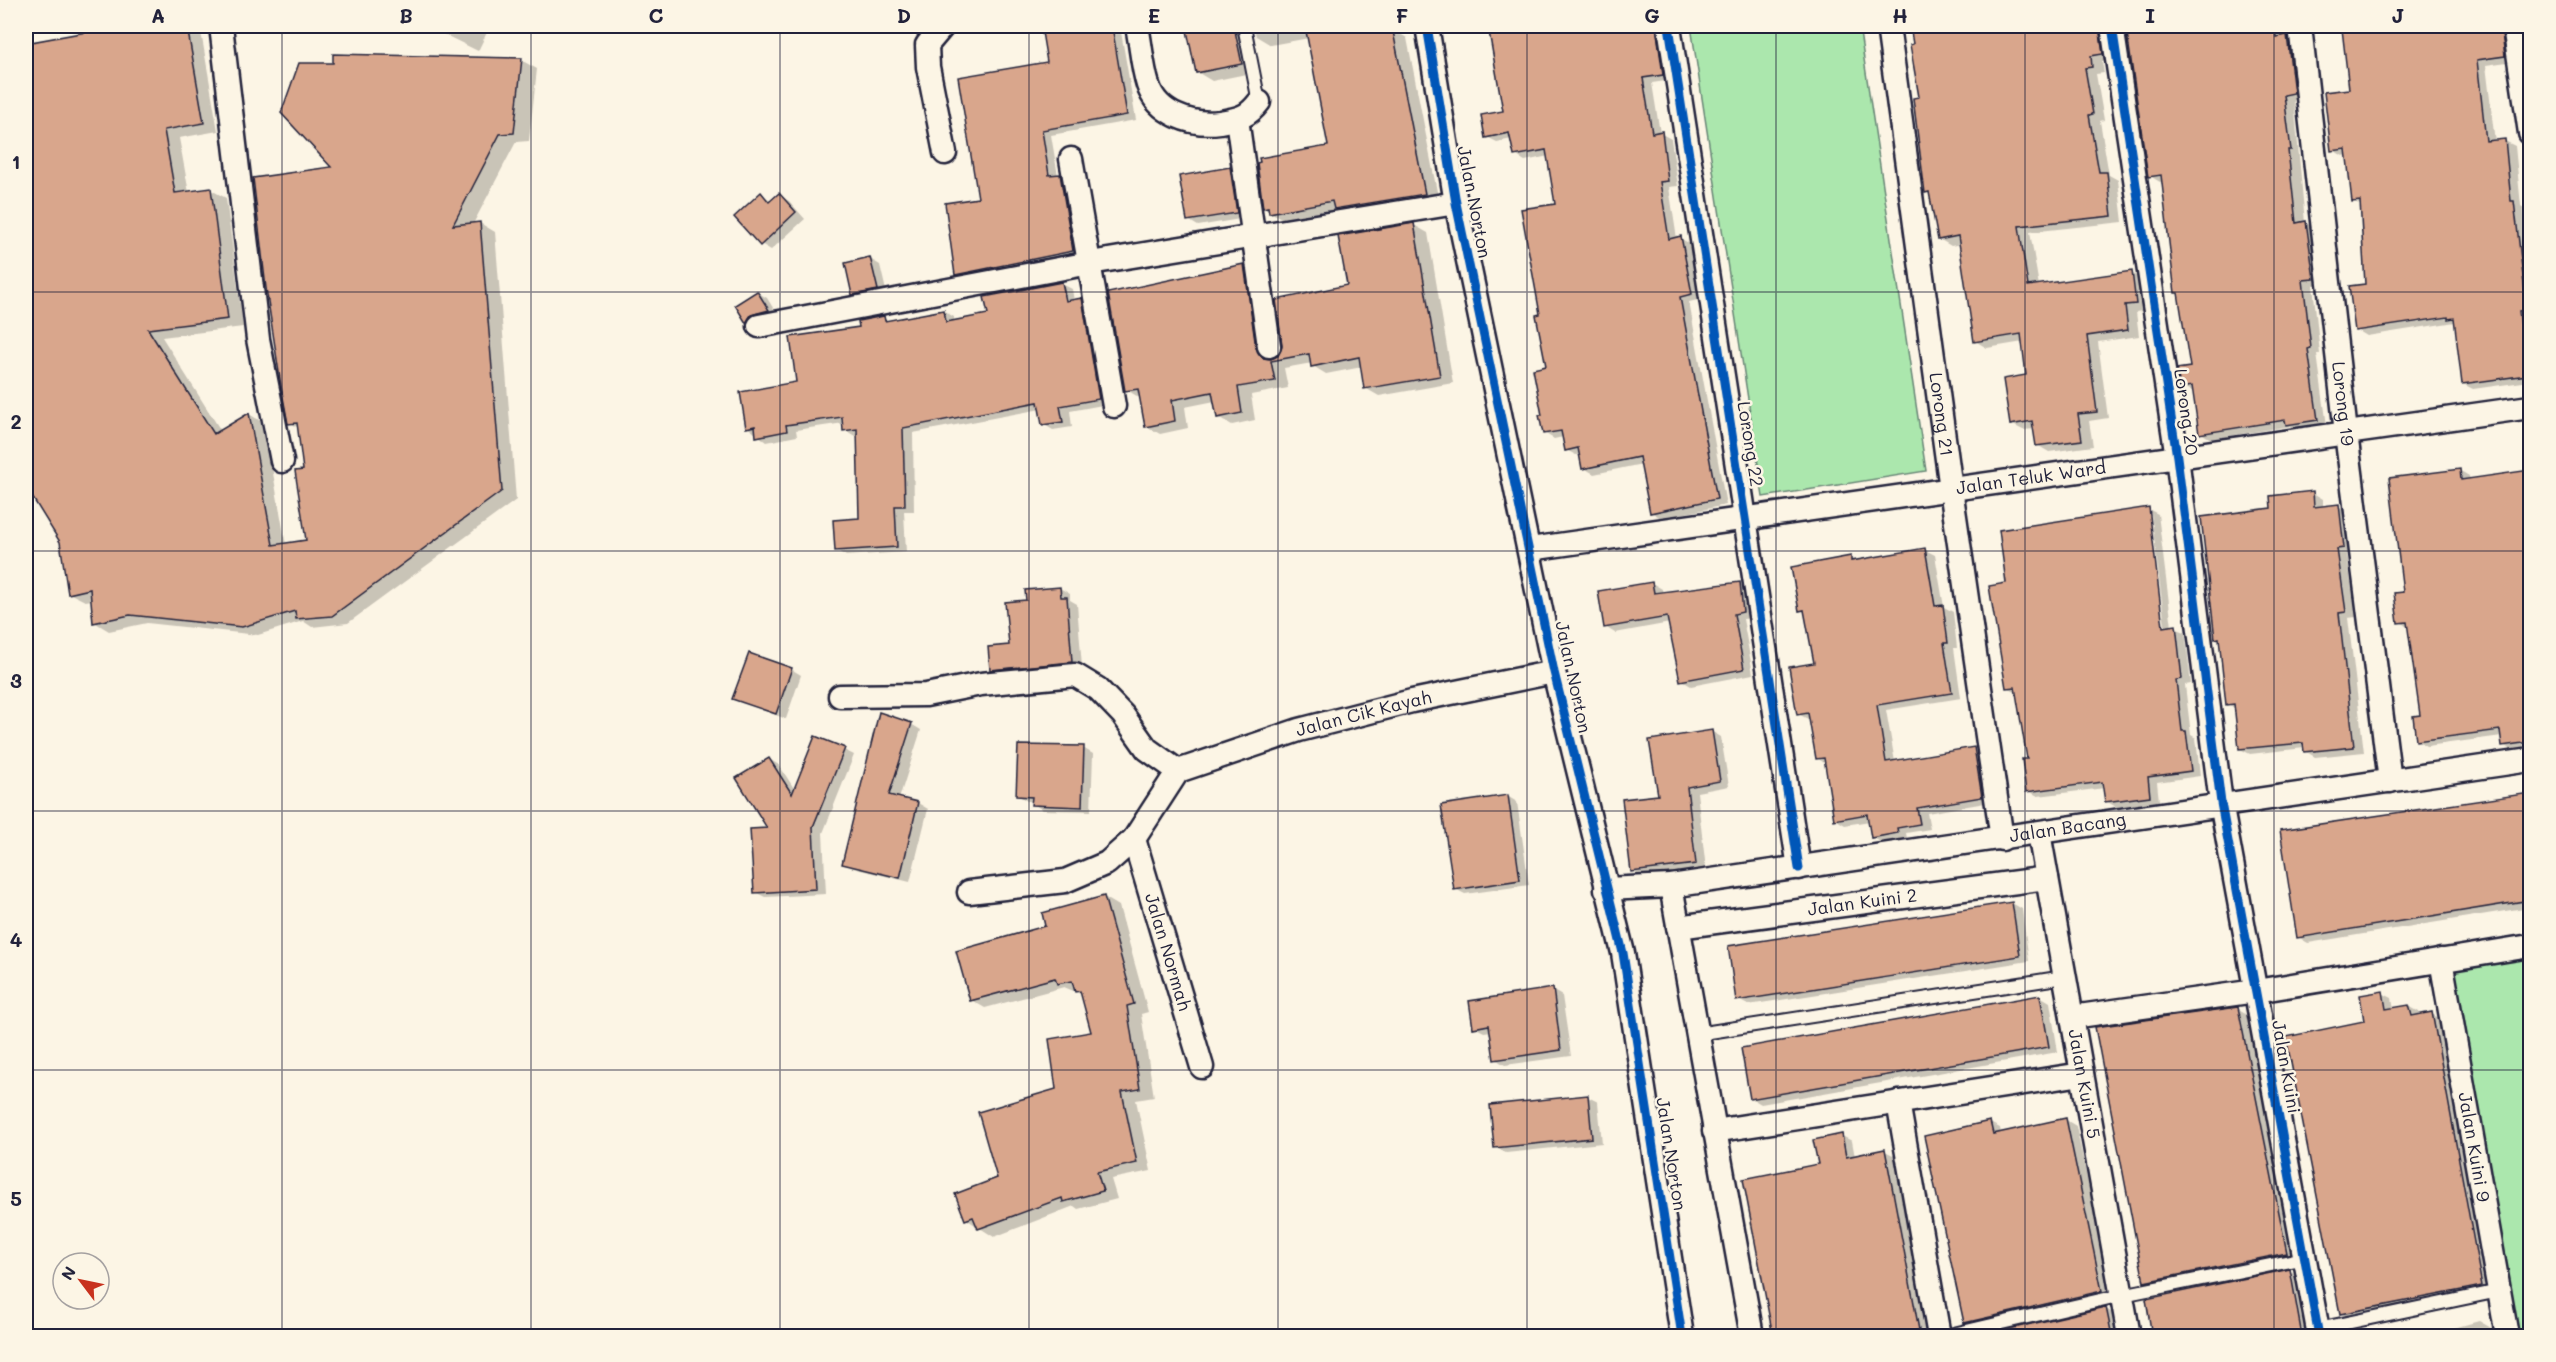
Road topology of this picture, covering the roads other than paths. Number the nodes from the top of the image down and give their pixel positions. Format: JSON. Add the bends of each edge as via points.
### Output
{"nodes":[{"id":1,"x":221,"y":26,"type":"edge"},
{"id":2,"x":943,"y":26,"type":"edge"},
{"id":3,"x":1137,"y":26,"type":"edge"},
{"id":4,"x":1244,"y":26,"type":"edge"},
{"id":5,"x":1427,"y":26,"type":"edge"},
{"id":6,"x":1669,"y":26,"type":"edge"},
{"id":7,"x":1888,"y":26,"type":"edge"},
{"id":8,"x":2112,"y":26,"type":"edge"},
{"id":9,"x":2300,"y":26,"type":"edge"},
{"id":10,"x":2514,"y":26,"type":"edge"},
{"id":11,"x":1259,"y":102,"type":"joint"},
{"id":12,"x":1237,"y":119,"type":"junction"},
{"id":13,"x":2530,"y":133,"type":"edge"},
{"id":14,"x":945,"y":153,"type":"dead end"},
{"id":15,"x":1071,"y":159,"type":"dead end"},
{"id":16,"x":1456,"y":203,"type":"junction"},
{"id":17,"x":1254,"y":236,"type":"junction"},
{"id":18,"x":1090,"y":263,"type":"junction"},
{"id":19,"x":759,"y":326,"type":"dead end"},
{"id":20,"x":1269,"y":346,"type":"dead end"},
{"id":21,"x":1114,"y":406,"type":"dead end"},
{"id":22,"x":2530,"y":406,"type":"edge"},
{"id":23,"x":2346,"y":433,"type":"junction"},
{"id":24,"x":2176,"y":457,"type":"junction"},
{"id":25,"x":282,"y":461,"type":"dead end"},
{"id":26,"x":1951,"y":489,"type":"junction"},
{"id":27,"x":1745,"y":518,"type":"junction"},
{"id":28,"x":1530,"y":549,"type":"junction"},
{"id":29,"x":1554,"y":672,"type":"junction"},
{"id":30,"x":840,"y":696,"type":"dead end"},
{"id":31,"x":2530,"y":760,"type":"edge"},
{"id":32,"x":1178,"y":771,"type":"junction"},
{"id":33,"x":2390,"y":781,"type":"junction"},
{"id":34,"x":2221,"y":803,"type":"junction"},
{"id":35,"x":2039,"y":833,"type":"junction"},
{"id":36,"x":2002,"y":838,"type":"junction"},
{"id":37,"x":1134,"y":839,"type":"junction"},
{"id":38,"x":1799,"y":868,"type":"junction"},
{"id":39,"x":2047,"y":878,"type":"junction"},
{"id":40,"x":1671,"y":886,"type":"junction"},
{"id":41,"x":1606,"y":890,"type":"junction"},
{"id":42,"x":969,"y":892,"type":"dead end"},
{"id":43,"x":1678,"y":927,"type":"junction"},
{"id":44,"x":2530,"y":946,"type":"edge"},
{"id":45,"x":2441,"y":960,"type":"junction"},
{"id":46,"x":2064,"y":977,"type":"junction"},
{"id":47,"x":2256,"y":991,"type":"junction"},
{"id":48,"x":2072,"y":1017,"type":"junction"},
{"id":49,"x":1697,"y":1034,"type":"junction"},
{"id":50,"x":1202,"y":1067,"type":"dead end"},
{"id":51,"x":2082,"y":1074,"type":"junction"},
{"id":52,"x":1898,"y":1102,"type":"junction"},
{"id":53,"x":1714,"y":1131,"type":"junction"},
{"id":54,"x":2305,"y":1258,"type":"junction"},
{"id":55,"x":2499,"y":1291,"type":"junction"},
{"id":56,"x":2122,"y":1295,"type":"junction"},
{"id":57,"x":2318,"y":1333,"type":"edge"},
{"id":58,"x":1682,"y":1336,"type":"edge"},
{"id":59,"x":1752,"y":1336,"type":"edge"},
{"id":60,"x":1939,"y":1336,"type":"edge"},
{"id":61,"x":1945,"y":1336,"type":"edge"},
{"id":62,"x":2129,"y":1336,"type":"edge"},
{"id":63,"x":2507,"y":1336,"type":"edge"}],
"edges":[{"from":1,"to":25,"type":"street","via":[[258,339]]},
{"from":2,"to":14,"type":"street","via":[[927,45]]},
{"from":3,"to":12,"type":"street","via":[[1148,87],[1162,106],[1184,120],[1209,124]]},
{"from":4,"to":11,"type":"lane"},
{"from":5,"to":16,"type":"street","name":"Jalan Norton"},
{"from":6,"to":27,"type":"street","name":"Lorong 22"},
{"from":7,"to":26,"type":"street","name":"Lorong 21"},
{"from":8,"to":24,"type":"street","name":"Lorong 20"},
{"from":9,"to":23,"type":"street","name":"Lorong 19"},
{"from":10,"to":13,"type":"street"},
{"from":11,"to":12,"type":"street","via":[[1251,113]]},
{"from":12,"to":17,"type":"street"},
{"from":15,"to":18,"type":"street"},
{"from":16,"to":17,"type":"street"},
{"from":16,"to":28,"type":"street","name":"Jalan Norton"},
{"from":17,"to":18,"type":"street"},
{"from":17,"to":20,"type":"street"},
{"from":18,"to":19,"type":"street"},
{"from":18,"to":21,"type":"street"},
{"from":22,"to":23,"type":"street","name":"Jalan Teluk Ward"},
{"from":23,"to":24,"type":"street","name":"Jalan Teluk Ward"},
{"from":23,"to":33,"type":"street","name":"Lorong 19"},
{"from":24,"to":26,"type":"street","name":"Jalan Teluk Ward"},
{"from":24,"to":34,"type":"street","name":"Lorong 20"},
{"from":26,"to":27,"type":"street","name":"Jalan Teluk Ward"},
{"from":26,"to":36,"type":"street","name":"Lorong 21"},
{"from":27,"to":28,"type":"street","name":"Jalan Teluk Ward"},
{"from":27,"to":38,"type":"street","name":"Lorong 22"},
{"from":28,"to":29,"type":"street","name":"Jalan Norton"},
{"from":29,"to":32,"type":"street","name":"Jalan Cik Kayah","via":[[1412,701],[1299,730]]},
{"from":29,"to":41,"type":"street","name":"Jalan Norton"},
{"from":30,"to":32,"type":"street","via":[[926,695],[981,684],[1075,675],[1098,688],[1147,749]]},
{"from":31,"to":33,"type":"street","name":"Jalan Bacang"},
{"from":32,"to":37,"type":"street"},
{"from":33,"to":34,"type":"street","name":"Jalan Bacang"},
{"from":34,"to":35,"type":"street","name":"Jalan Bacang"},
{"from":34,"to":47,"type":"street","name":"Jalan Kuini"},
{"from":35,"to":36,"type":"street","name":"Jalan Bacang"},
{"from":35,"to":39,"type":"street","name":"Jalan Kuini 5"},
{"from":36,"to":38,"type":"street","name":"Jalan Bacang"},
{"from":37,"to":42,"type":"street","via":[[1107,863],[1065,881]]},
{"from":37,"to":50,"type":"street","name":"Jalan Normah"},
{"from":38,"to":40,"type":"street","name":"Jalan Bacang"},
{"from":39,"to":43,"type":"street","name":"Jalan Kuini 2"},
{"from":39,"to":46,"type":"street","name":"Jalan Kuini 5"},
{"from":40,"to":41,"type":"street","name":"Jalan Bacang"},
{"from":40,"to":43,"type":"street"},
{"from":41,"to":58,"type":"street","name":"Jalan Norton","via":[[1623,953]]},
{"from":43,"to":49,"type":"street"},
{"from":44,"to":45,"type":"street"},
{"from":45,"to":47,"type":"street"},
{"from":45,"to":55,"type":"street","name":"Jalan Kuini 9"},
{"from":46,"to":48,"type":"street","name":"Jalan Kuini 5"},
{"from":46,"to":49,"type":"lane"},
{"from":47,"to":48,"type":"street"},
{"from":47,"to":54,"type":"street","name":"Jalan Kuini"},
{"from":48,"to":51,"type":"street","name":"Jalan Kuini 5"},
{"from":49,"to":53,"type":"street"},
{"from":51,"to":52,"type":"street"},
{"from":51,"to":56,"type":"street","name":"Jalan Kuini 5"},
{"from":52,"to":53,"type":"street"},
{"from":52,"to":60,"type":"street"},
{"from":53,"to":59,"type":"street"},
{"from":54,"to":56,"type":"lane"},
{"from":54,"to":57,"type":"street","name":"Jalan Kuini"},
{"from":55,"to":57,"type":"lane"},
{"from":55,"to":63,"type":"street","name":"Jalan Kuini 9"},
{"from":56,"to":61,"type":"lane"},
{"from":56,"to":62,"type":"street","name":"Jalan Kuini 5"}]}
